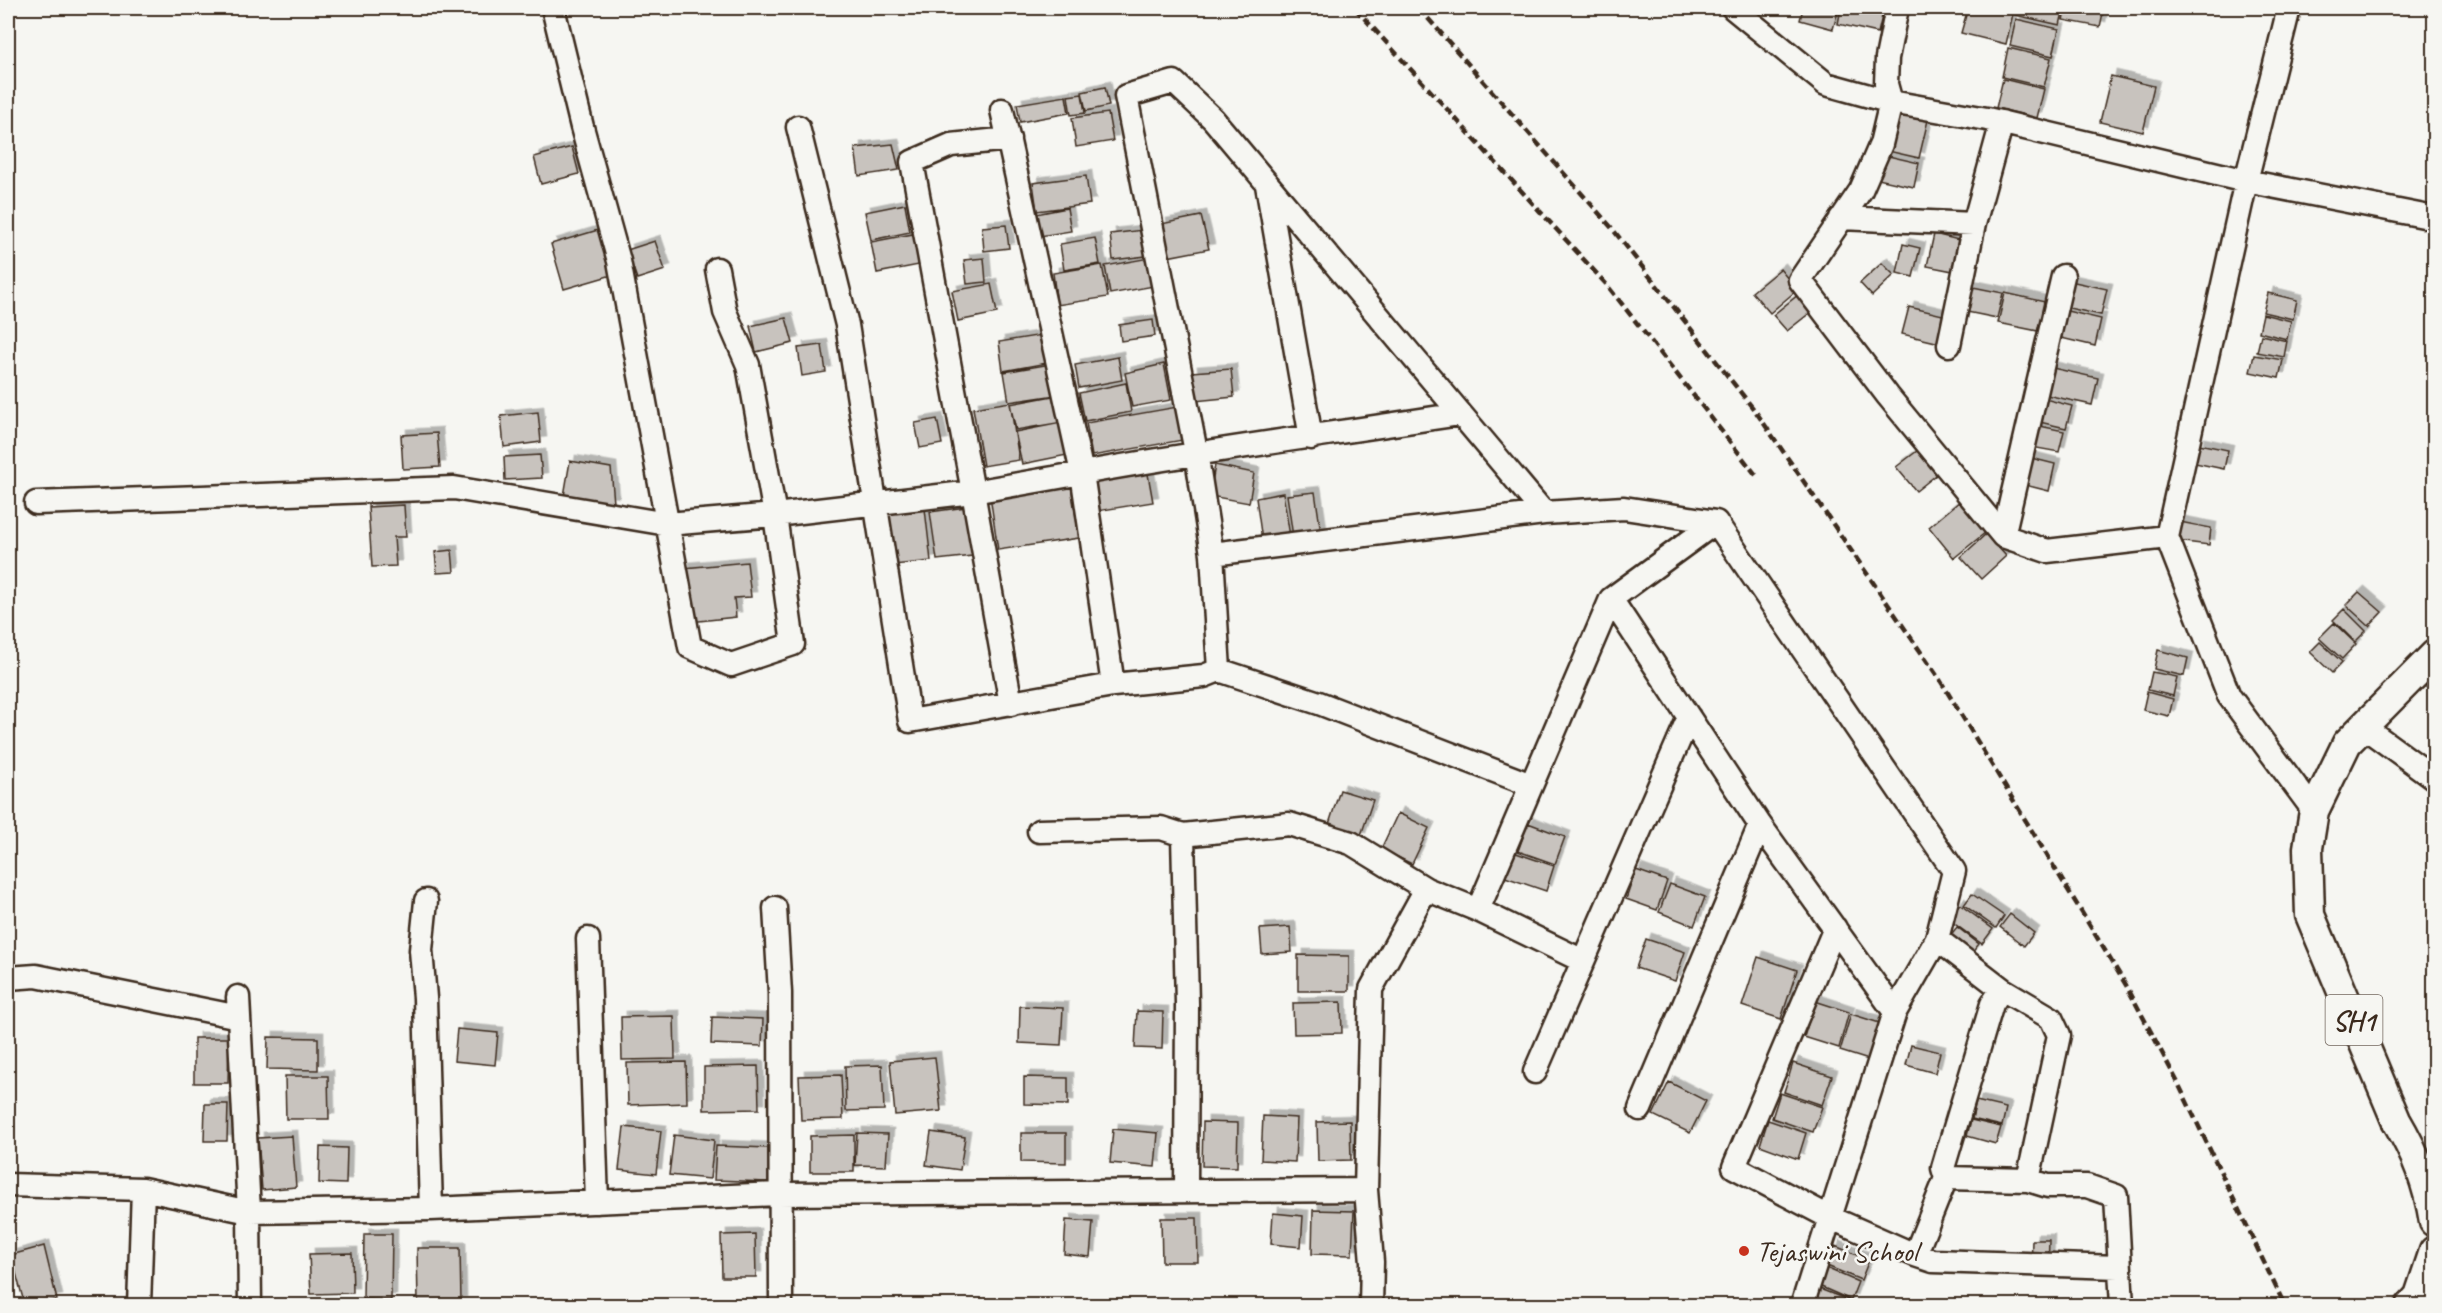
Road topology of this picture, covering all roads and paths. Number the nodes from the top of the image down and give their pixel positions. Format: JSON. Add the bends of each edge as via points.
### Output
{"nodes":[{"id":1,"x":553,"y":8,"type":"edge"},
{"id":2,"x":1733,"y":8,"type":"edge"},
{"id":3,"x":1898,"y":8,"type":"edge"},
{"id":4,"x":2289,"y":8,"type":"edge"},
{"id":5,"x":1891,"y":102,"type":"junction"},
{"id":6,"x":1002,"y":110,"type":"dead end"},
{"id":7,"x":2002,"y":122,"type":"junction"},
{"id":8,"x":798,"y":127,"type":"dead end"},
{"id":9,"x":1009,"y":138,"type":"junction"},
{"id":10,"x":2246,"y":181,"type":"junction"},
{"id":11,"x":1266,"y":183,"type":"junction"},
{"id":12,"x":1841,"y":218,"type":"junction"},
{"id":13,"x":2434,"y":218,"type":"edge"},
{"id":14,"x":1974,"y":224,"type":"junction"},
{"id":15,"x":717,"y":269,"type":"dead end"},
{"id":16,"x":2063,"y":276,"type":"dead end"},
{"id":17,"x":1949,"y":345,"type":"dead end"},
{"id":18,"x":1459,"y":414,"type":"junction"},
{"id":19,"x":1311,"y":438,"type":"junction"},
{"id":20,"x":1196,"y":452,"type":"junction"},
{"id":21,"x":1082,"y":473,"type":"junction"},
{"id":22,"x":973,"y":492,"type":"junction"},
{"id":23,"x":36,"y":503,"type":"dead end"},
{"id":24,"x":874,"y":503,"type":"junction"},
{"id":25,"x":1544,"y":513,"type":"junction"},
{"id":26,"x":775,"y":515,"type":"junction"},
{"id":27,"x":1716,"y":522,"type":"junction"},
{"id":28,"x":667,"y":524,"type":"junction"},
{"id":29,"x":2003,"y":536,"type":"junction"},
{"id":30,"x":2167,"y":537,"type":"junction"},
{"id":31,"x":1212,"y":554,"type":"junction"},
{"id":32,"x":1611,"y":599,"type":"junction"},
{"id":33,"x":2434,"y":654,"type":"edge"},
{"id":34,"x":1219,"y":670,"type":"junction"},
{"id":35,"x":1113,"y":685,"type":"junction"},
{"id":36,"x":1011,"y":704,"type":"junction"},
{"id":37,"x":1689,"y":717,"type":"junction"},
{"id":38,"x":2364,"y":727,"type":"junction"},
{"id":39,"x":2434,"y":777,"type":"edge"},
{"id":40,"x":1531,"y":785,"type":"junction"},
{"id":41,"x":2314,"y":812,"type":"junction"},
{"id":42,"x":1760,"y":825,"type":"junction"},
{"id":43,"x":1039,"y":831,"type":"dead end"},
{"id":44,"x":1183,"y":835,"type":"junction"},
{"id":45,"x":1426,"y":889,"type":"junction"},
{"id":46,"x":426,"y":901,"type":"dead end"},
{"id":47,"x":775,"y":908,"type":"dead end"},
{"id":48,"x":1478,"y":910,"type":"junction"},
{"id":49,"x":1834,"y":928,"type":"junction"},
{"id":50,"x":588,"y":939,"type":"dead end"},
{"id":51,"x":1937,"y":939,"type":"junction"},
{"id":52,"x":1583,"y":961,"type":"junction"},
{"id":53,"x":8,"y":978,"type":"edge"},
{"id":54,"x":2002,"y":989,"type":"junction"},
{"id":55,"x":1895,"y":1012,"type":"junction"},
{"id":56,"x":1535,"y":1072,"type":"dead end"},
{"id":57,"x":1640,"y":1109,"type":"dead end"},
{"id":58,"x":1946,"y":1178,"type":"junction"},
{"id":59,"x":2028,"y":1180,"type":"junction"},
{"id":60,"x":8,"y":1185,"type":"edge"},
{"id":61,"x":143,"y":1189,"type":"junction"},
{"id":62,"x":1366,"y":1190,"type":"junction"},
{"id":63,"x":1185,"y":1191,"type":"junction"},
{"id":64,"x":779,"y":1194,"type":"junction"},
{"id":65,"x":597,"y":1202,"type":"junction"},
{"id":66,"x":431,"y":1209,"type":"junction"},
{"id":67,"x":249,"y":1212,"type":"junction"},
{"id":68,"x":1829,"y":1217,"type":"junction"},
{"id":69,"x":2434,"y":1222,"type":"edge"},
{"id":70,"x":2434,"y":1251,"type":"edge"},
{"id":71,"x":1915,"y":1255,"type":"junction"},
{"id":72,"x":2119,"y":1267,"type":"junction"},
{"id":73,"x":2421,"y":1301,"type":"edge"},
{"id":74,"x":139,"y":1305,"type":"edge"},
{"id":75,"x":250,"y":1305,"type":"edge"},
{"id":76,"x":781,"y":1305,"type":"edge"},
{"id":77,"x":1371,"y":1305,"type":"edge"},
{"id":78,"x":1802,"y":1305,"type":"edge"},
{"id":79,"x":2122,"y":1305,"type":"edge"}],
"edges":[{"from":1,"to":28,"type":"street","via":[[619,261]]},
{"from":2,"to":5,"type":"street","via":[[1826,84]]},
{"from":3,"to":5,"type":"street","via":[[1887,58],[1886,84]]},
{"from":4,"to":10,"type":"street"},
{"from":5,"to":7,"type":"street"},
{"from":5,"to":12,"type":"street","via":[[1871,168]]},
{"from":6,"to":9,"type":"street"},
{"from":7,"to":10,"type":"street"},
{"from":7,"to":14,"type":"street"},
{"from":8,"to":24,"type":"street","via":[[847,325]]},
{"from":9,"to":21,"type":"street"},
{"from":9,"to":22,"type":"street","via":[[951,146],[912,162]]},
{"from":10,"to":13,"type":"street"},
{"from":10,"to":30,"type":"street"},
{"from":11,"to":18,"type":"street"},
{"from":11,"to":19,"type":"street"},
{"from":11,"to":20,"type":"street","via":[[1213,119],[1174,82],[1126,96]]},
{"from":12,"to":14,"type":"street"},
{"from":12,"to":29,"type":"street","via":[[1800,280],[1888,396]]},
{"from":14,"to":17,"type":"street"},
{"from":15,"to":26,"type":"street","via":[[725,312],[748,365]]},
{"from":16,"to":29,"type":"street"},
{"from":18,"to":19,"type":"street"},
{"from":18,"to":25,"type":"street"},
{"from":19,"to":20,"type":"street"},
{"from":20,"to":21,"type":"street"},
{"from":20,"to":31,"type":"street"},
{"from":21,"to":22,"type":"street"},
{"from":21,"to":35,"type":"street"},
{"from":22,"to":24,"type":"street"},
{"from":22,"to":36,"type":"street"},
{"from":23,"to":28,"type":"street","via":[[454,488]]},
{"from":24,"to":26,"type":"street"},
{"from":24,"to":36,"type":"street","via":[[910,721]]},
{"from":25,"to":27,"type":"street","via":[[1624,508]]},
{"from":25,"to":31,"type":"street"},
{"from":26,"to":28,"type":"street"},
{"from":26,"to":28,"type":"street","via":[[793,644],[731,665],[690,647]]},
{"from":27,"to":32,"type":"street"},
{"from":27,"to":51,"type":"street","via":[[1954,871]]},
{"from":29,"to":30,"type":"street","via":[[2047,551]]},
{"from":30,"to":41,"type":"street","via":[[2229,696]]},
{"from":31,"to":34,"type":"street"},
{"from":32,"to":37,"type":"street"},
{"from":32,"to":40,"type":"street"},
{"from":33,"to":38,"type":"main road","number":"SH1"},
{"from":34,"to":35,"type":"street","via":[[1204,676]]},
{"from":34,"to":40,"type":"street","via":[[1318,703]]},
{"from":35,"to":36,"type":"street"},
{"from":37,"to":42,"type":"street"},
{"from":37,"to":52,"type":"street"},
{"from":38,"to":39,"type":"street"},
{"from":38,"to":41,"type":"main road","number":"SH1","via":[[2347,743]]},
{"from":40,"to":48,"type":"street"},
{"from":41,"to":69,"type":"main road","number":"SH1","via":[[2308,848],[2310,915],[2396,1120],[2415,1151],[2428,1187]]},
{"from":42,"to":49,"type":"street"},
{"from":42,"to":57,"type":"street"},
{"from":43,"to":44,"type":"street","via":[[1161,828]]},
{"from":44,"to":45,"type":"street","via":[[1289,824],[1351,843]]},
{"from":44,"to":63,"type":"street","via":[[1188,1004]]},
{"from":45,"to":48,"type":"street"},
{"from":45,"to":62,"type":"street","via":[[1371,989]]},
{"from":46,"to":66,"type":"street","via":[[421,950]]},
{"from":47,"to":64,"type":"street","via":[[780,993]]},
{"from":48,"to":52,"type":"street"},
{"from":49,"to":55,"type":"street"},
{"from":49,"to":68,"type":"street","via":[[1734,1167]]},
{"from":50,"to":65,"type":"street"},
{"from":51,"to":54,"type":"street"},
{"from":51,"to":55,"type":"street"},
{"from":52,"to":56,"type":"street"},
{"from":53,"to":67,"type":"street","via":[[36,976],[238,1007]]},
{"from":54,"to":58,"type":"street","via":[[1992,1004],[1943,1168]]},
{"from":54,"to":59,"type":"street","via":[[2051,1018],[2059,1035]]},
{"from":55,"to":68,"type":"street"},
{"from":58,"to":59,"type":"street"},
{"from":58,"to":71,"type":"street"},
{"from":59,"to":72,"type":"street","via":[[2048,1186],[2087,1186],[2116,1196]]},
{"from":60,"to":61,"type":"street"},
{"from":61,"to":67,"type":"street"},
{"from":61,"to":74,"type":"street"},
{"from":62,"to":63,"type":"street"},
{"from":62,"to":77,"type":"street"},
{"from":63,"to":64,"type":"street"},
{"from":64,"to":65,"type":"street"},
{"from":64,"to":76,"type":"street"},
{"from":65,"to":66,"type":"street"},
{"from":66,"to":67,"type":"street"},
{"from":67,"to":75,"type":"street"},
{"from":68,"to":71,"type":"street"},
{"from":68,"to":78,"type":"street"},
{"from":70,"to":73,"type":"main road"},
{"from":71,"to":72,"type":"street","via":[[1933,1261]]},
{"from":72,"to":79,"type":"street"}]}
